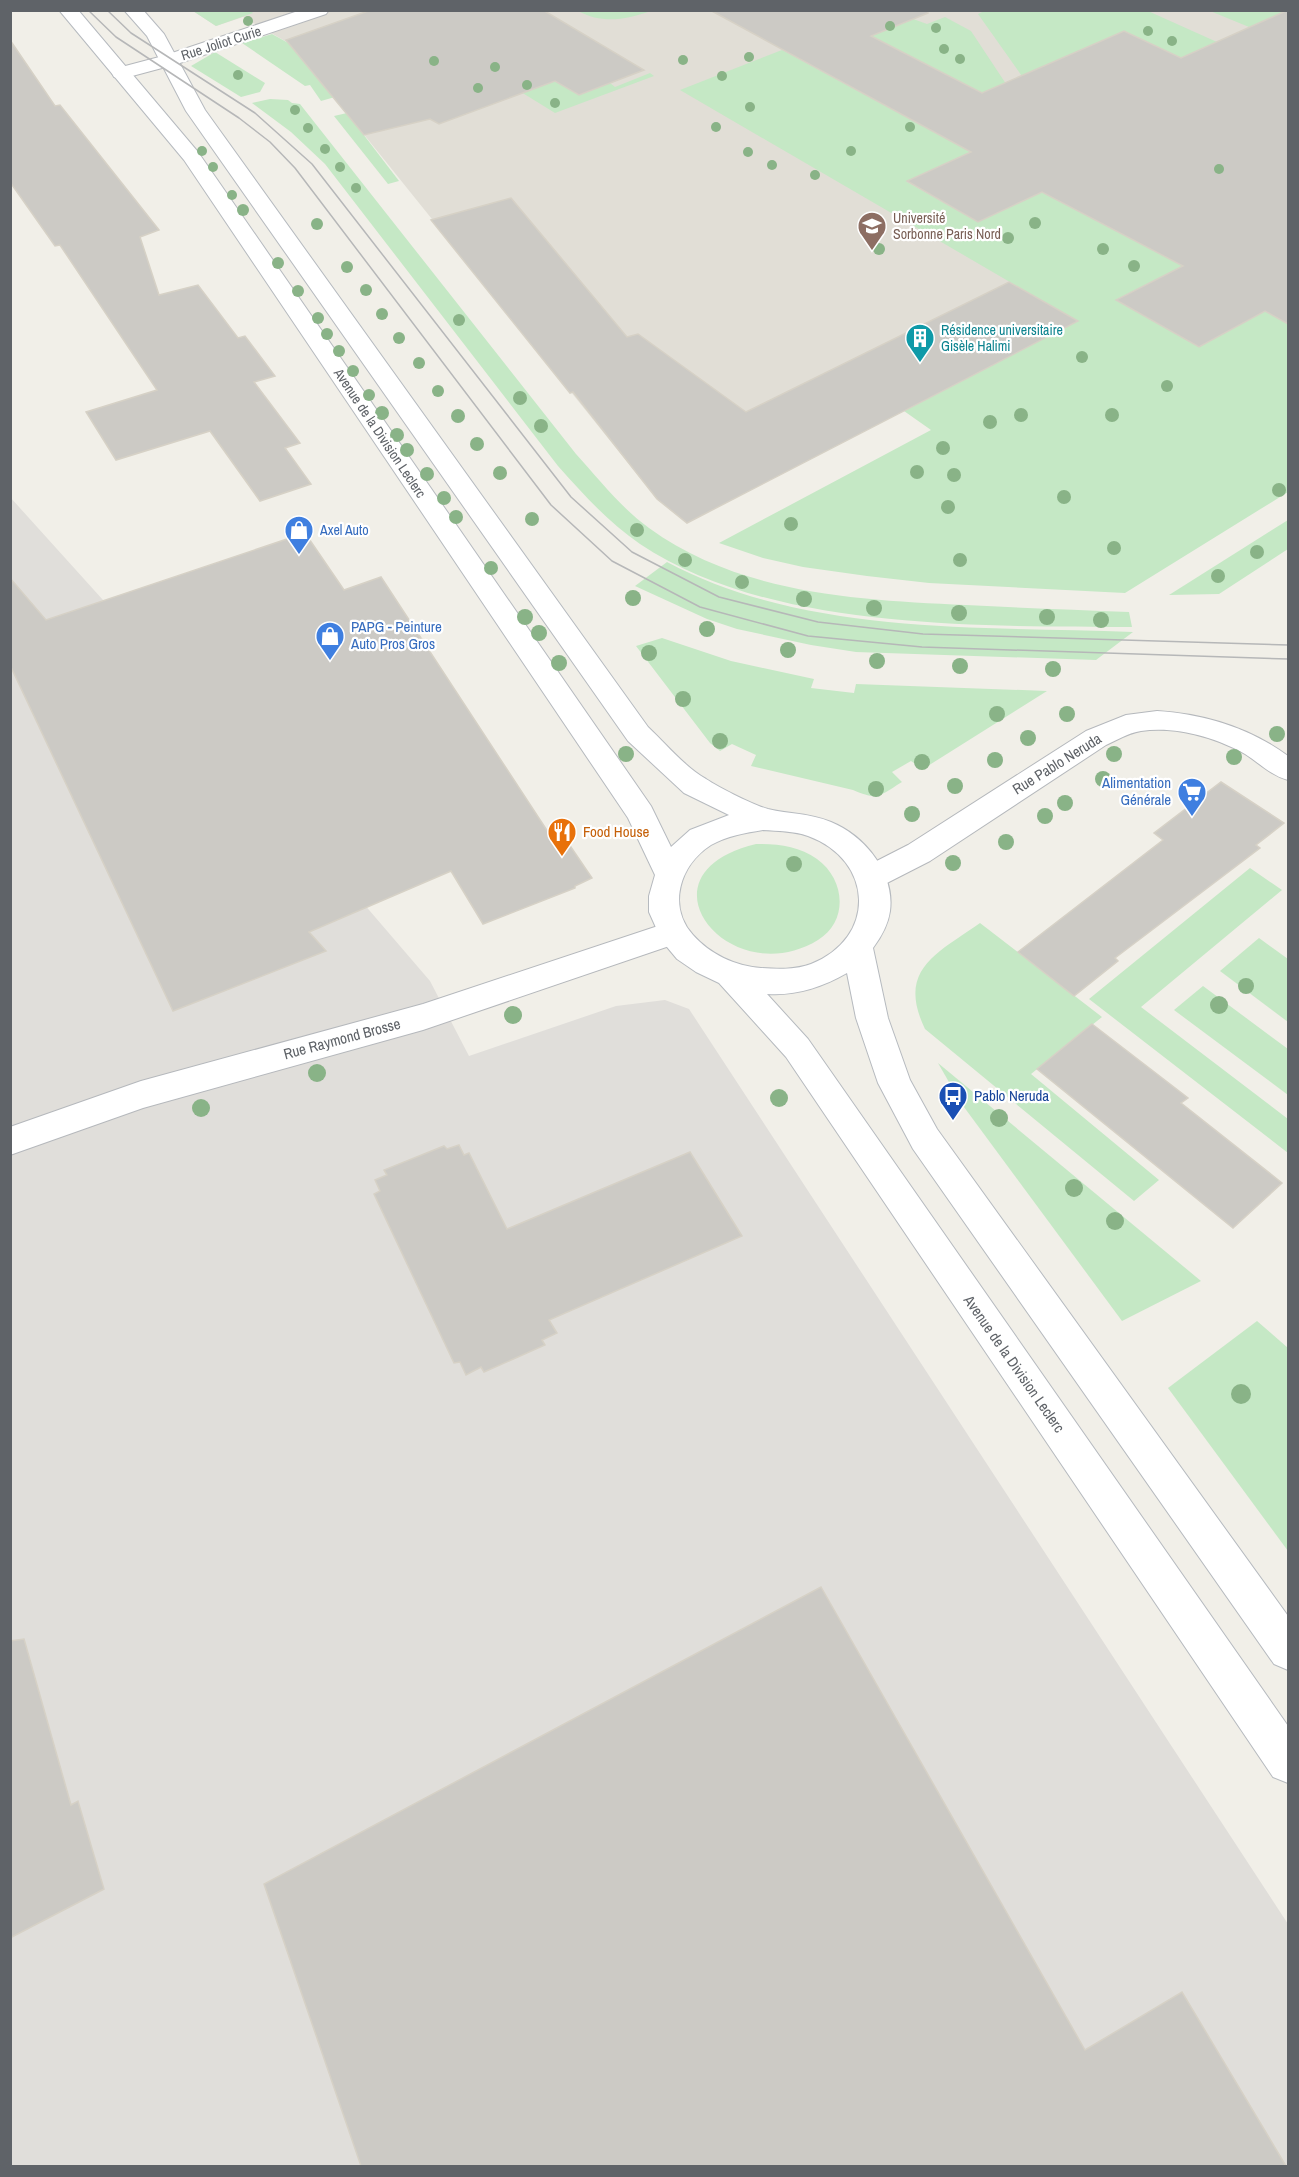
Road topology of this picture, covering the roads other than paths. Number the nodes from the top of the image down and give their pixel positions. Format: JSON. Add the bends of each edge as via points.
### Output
{"nodes":[{"id":1,"x":68,"y":10,"type":"edge"},
{"id":2,"x":133,"y":10,"type":"edge"},
{"id":3,"x":320,"y":10,"type":"edge"},
{"id":4,"x":168,"y":60,"type":"junction"},
{"id":5,"x":121,"y":73,"type":"junction"},
{"id":6,"x":1288,"y":770,"type":"edge"},
{"id":7,"x":763,"y":819,"type":"junction"},
{"id":8,"x":668,"y":872,"type":"junction"},
{"id":9,"x":872,"y":876,"type":"junction"},
{"id":10,"x":673,"y":933,"type":"junction"},
{"id":11,"x":858,"y":949,"type":"junction"},
{"id":12,"x":730,"y":974,"type":"junction"},
{"id":13,"x":10,"y":1141,"type":"edge"},
{"id":14,"x":1288,"y":1650,"type":"edge"},
{"id":15,"x":1288,"y":1762,"type":"edge"}],
"edges":[{"from":1,"to":5,"type":"street","name":"Avenue de la Division Leclerc"},
{"from":2,"to":4,"type":"street","name":"Avenue de la Division Leclerc","via":[[155,34]]},
{"from":3,"to":4,"type":"street","name":"Rue Joliot Curie"},
{"from":4,"to":5,"type":"street","name":"Rue Joliot Curie"},
{"from":4,"to":7,"type":"street","name":"Avenue de la Division Leclerc","via":[[196,111],[638,734],[694,786]]},
{"from":5,"to":8,"type":"street","name":"Avenue de la Division Leclerc","via":[[191,156],[641,814]]},
{"from":6,"to":9,"type":"street","name":"Rue Pablo Neruda","via":[[1254,747],[1218,732],[1155,721],[1128,724],[1096,738],[919,853]]},
{"from":7,"to":8,"type":"street","name":"Avenue de la Division Leclerc","via":[[733,823],[705,834],[683,851]]},
{"from":7,"to":9,"type":"street","name":"Avenue de la Division Leclerc","via":[[798,822],[829,834],[855,852]]},
{"from":8,"to":10,"type":"street","name":"Avenue de la Division Leclerc","via":[[663,899],[665,917]]},
{"from":9,"to":11,"type":"street","name":"Avenue de la Division Leclerc","via":[[877,901],[873,926]]},
{"from":10,"to":12,"type":"street","name":"Avenue de la Division Leclerc","via":[[705,963]]},
{"from":10,"to":13,"type":"street","name":"Rue Raymond Brosse","via":[[423,1017],[141,1095]]},
{"from":11,"to":12,"type":"street","name":"Avenue de la Division Leclerc","via":[[814,975],[787,981]]},
{"from":11,"to":14,"type":"street","via":[[872,1018],[894,1083],[925,1138]]},
{"from":12,"to":15,"type":"street","name":"Avenue de la Division Leclerc","via":[[797,1048]]}]}
